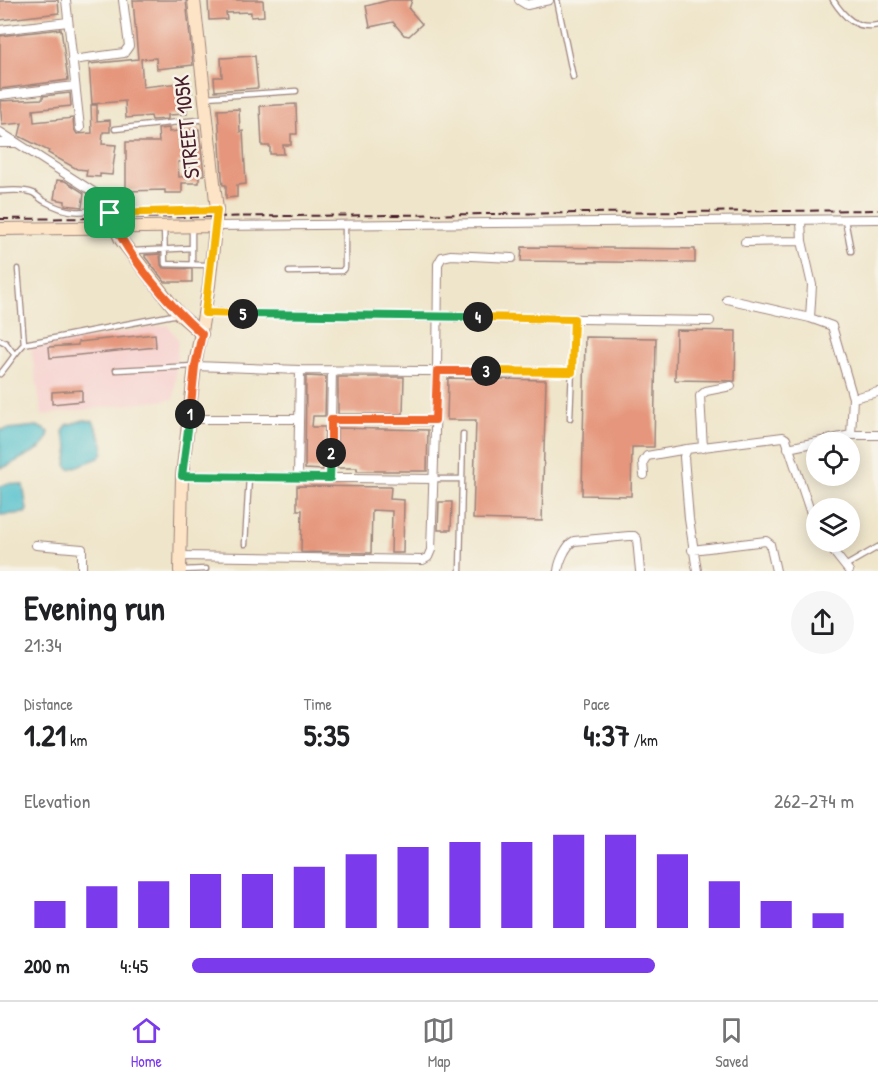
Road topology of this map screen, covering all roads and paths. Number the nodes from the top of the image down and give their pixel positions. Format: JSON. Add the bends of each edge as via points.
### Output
{"nodes":[{"id":1,"x":66,"y":0,"type":"edge"},
{"id":2,"x":123,"y":0,"type":"edge"},
{"id":3,"x":194,"y":0,"type":"edge"},
{"id":4,"x":519,"y":0,"type":"edge"},
{"id":5,"x":549,"y":0,"type":"edge"},
{"id":6,"x":557,"y":0,"type":"edge"},
{"id":7,"x":833,"y":0,"type":"edge"},
{"id":8,"x":68,"y":22,"type":"junction"},
{"id":9,"x":878,"y":24,"type":"edge"},
{"id":10,"x":0,"y":30,"type":"edge"},
{"id":11,"x":72,"y":60,"type":"junction"},
{"id":12,"x":573,"y":77,"type":"dead end"},
{"id":13,"x":75,"y":86,"type":"junction"},
{"id":14,"x":296,"y":91,"type":"dead end"},
{"id":15,"x":0,"y":95,"type":"edge"},
{"id":16,"x":203,"y":97,"type":"junction"},
{"id":17,"x":206,"y":119,"type":"junction"},
{"id":18,"x":80,"y":128,"type":"dead end"},
{"id":19,"x":115,"y":129,"type":"dead end"},
{"id":20,"x":0,"y":132,"type":"edge"},
{"id":21,"x":0,"y":143,"type":"edge"},
{"id":22,"x":16,"y":143,"type":"junction"},
{"id":23,"x":0,"y":191,"type":"edge"},
{"id":24,"x":108,"y":209,"type":"junction"},
{"id":25,"x":217,"y":210,"type":"junction"},
{"id":26,"x":878,"y":219,"type":"edge"},
{"id":27,"x":801,"y":220,"type":"junction"},
{"id":28,"x":845,"y":220,"type":"junction"},
{"id":29,"x":345,"y":225,"type":"junction"},
{"id":30,"x":192,"y":226,"type":"junction"},
{"id":31,"x":216,"y":226,"type":"junction"},
{"id":32,"x":115,"y":227,"type":"junction"},
{"id":33,"x":164,"y":227,"type":"junction"},
{"id":34,"x":0,"y":229,"type":"edge"},
{"id":35,"x":802,"y":241,"type":"junction"},
{"id":36,"x":745,"y":242,"type":"dead end"},
{"id":37,"x":192,"y":248,"type":"junction"},
{"id":38,"x":165,"y":249,"type":"junction"},
{"id":39,"x":130,"y":251,"type":"junction"},
{"id":40,"x":851,"y":251,"type":"dead end"},
{"id":41,"x":512,"y":258,"type":"dead end"},
{"id":42,"x":192,"y":265,"type":"junction"},
{"id":43,"x":212,"y":265,"type":"junction"},
{"id":44,"x":18,"y":269,"type":"dead end"},
{"id":45,"x":289,"y":272,"type":"dead end"},
{"id":46,"x":727,"y":299,"type":"dead end"},
{"id":47,"x":205,"y":313,"type":"junction"},
{"id":48,"x":179,"y":314,"type":"junction"},
{"id":49,"x":437,"y":317,"type":"junction"},
{"id":50,"x":810,"y":318,"type":"junction"},
{"id":51,"x":574,"y":319,"type":"junction"},
{"id":52,"x":710,"y":321,"type":"dead end"},
{"id":53,"x":202,"y":334,"type":"junction"},
{"id":54,"x":0,"y":340,"type":"edge"},
{"id":55,"x":24,"y":344,"type":"junction"},
{"id":56,"x":14,"y":354,"type":"junction"},
{"id":57,"x":195,"y":366,"type":"junction"},
{"id":58,"x":116,"y":370,"type":"dead end"},
{"id":59,"x":300,"y":370,"type":"junction"},
{"id":60,"x":332,"y":370,"type":"junction"},
{"id":61,"x":437,"y":371,"type":"junction"},
{"id":62,"x":553,"y":372,"type":"joint"},
{"id":63,"x":572,"y":372,"type":"junction"},
{"id":64,"x":0,"y":374,"type":"edge"},
{"id":65,"x":731,"y":386,"type":"dead end"},
{"id":66,"x":878,"y":392,"type":"edge"},
{"id":67,"x":854,"y":398,"type":"junction"},
{"id":68,"x":570,"y":418,"type":"dead end"},
{"id":69,"x":189,"y":419,"type":"junction"},
{"id":70,"x":298,"y":419,"type":"junction"},
{"id":71,"x":331,"y":420,"type":"junction"},
{"id":72,"x":435,"y":420,"type":"junction"},
{"id":73,"x":851,"y":432,"type":"edge"},
{"id":74,"x":463,"y":434,"type":"dead end"},
{"id":75,"x":860,"y":435,"type":"edge"},
{"id":76,"x":878,"y":435,"type":"edge"},
{"id":77,"x":806,"y":444,"type":"edge"},
{"id":78,"x":703,"y":448,"type":"junction"},
{"id":79,"x":788,"y":448,"type":"junction"},
{"id":80,"x":687,"y":449,"type":"junction"},
{"id":81,"x":644,"y":475,"type":"dead end"},
{"id":82,"x":182,"y":476,"type":"junction"},
{"id":83,"x":249,"y":477,"type":"junction"},
{"id":84,"x":298,"y":477,"type":"junction"},
{"id":85,"x":330,"y":478,"type":"junction"},
{"id":86,"x":433,"y":479,"type":"junction"},
{"id":87,"x":462,"y":479,"type":"junction"},
{"id":88,"x":806,"y":498,"type":"edge"},
{"id":89,"x":244,"y":544,"type":"dead end"},
{"id":90,"x":36,"y":546,"type":"dead end"},
{"id":91,"x":878,"y":547,"type":"edge"},
{"id":92,"x":692,"y":550,"type":"junction"},
{"id":93,"x":834,"y":552,"type":"edge"},
{"id":94,"x":180,"y":556,"type":"junction"},
{"id":95,"x":206,"y":557,"type":"junction"},
{"id":96,"x":847,"y":568,"type":"edge"},
{"id":97,"x":207,"y":570,"type":"edge"},
{"id":98,"x":82,"y":571,"type":"edge"},
{"id":99,"x":180,"y":571,"type":"edge"},
{"id":100,"x":460,"y":571,"type":"edge"},
{"id":101,"x":558,"y":571,"type":"edge"},
{"id":102,"x":640,"y":571,"type":"edge"},
{"id":103,"x":697,"y":571,"type":"edge"},
{"id":104,"x":776,"y":571,"type":"edge"}],
"edges":[{"from":1,"to":8,"type":"street"},
{"from":2,"to":11,"type":"street","via":[[127,50]]},
{"from":3,"to":16,"type":"main road","name":"STREET 105K"},
{"from":4,"to":5,"type":"street","via":[[527,5]]},
{"from":6,"to":12,"type":"lane"},
{"from":7,"to":9,"type":"lane","via":[[859,26]]},
{"from":8,"to":10,"type":"street"},
{"from":8,"to":11,"type":"street"},
{"from":11,"to":13,"type":"street"},
{"from":13,"to":15,"type":"street"},
{"from":13,"to":18,"type":"street"},
{"from":14,"to":16,"type":"lane"},
{"from":16,"to":17,"type":"main road","name":"STREET 105K"},
{"from":17,"to":19,"type":"lane"},
{"from":17,"to":25,"type":"main road","name":"STREET 105K"},
{"from":20,"to":22,"type":"street"},
{"from":21,"to":22,"type":"street"},
{"from":22,"to":24,"type":"street","via":[[92,190],[103,198]]},
{"from":23,"to":24,"type":"lane","via":[[34,194],[42,201],[75,212]]},
{"from":24,"to":25,"type":"lane"},
{"from":24,"to":32,"type":"street"},
{"from":25,"to":31,"type":"main road","name":"STREET 105K"},
{"from":26,"to":28,"type":"street"},
{"from":27,"to":28,"type":"street"},
{"from":27,"to":29,"type":"street"},
{"from":27,"to":35,"type":"street"},
{"from":28,"to":40,"type":"lane"},
{"from":29,"to":31,"type":"street"},
{"from":29,"to":45,"type":"lane","via":[[342,271]]},
{"from":30,"to":31,"type":"main road"},
{"from":30,"to":33,"type":"main road"},
{"from":30,"to":37,"type":"lane"},
{"from":31,"to":43,"type":"main road","name":"STREET 105K"},
{"from":32,"to":33,"type":"main road"},
{"from":32,"to":34,"type":"main road"},
{"from":32,"to":39,"type":"main road"},
{"from":33,"to":38,"type":"lane"},
{"from":35,"to":36,"type":"street"},
{"from":35,"to":50,"type":"street","via":[[812,285]]},
{"from":37,"to":38,"type":"lane"},
{"from":37,"to":42,"type":"lane"},
{"from":38,"to":39,"type":"lane"},
{"from":38,"to":42,"type":"lane","via":[[165,264]]},
{"from":39,"to":48,"type":"main road"},
{"from":41,"to":49,"type":"street","via":[[442,257],[438,264]]},
{"from":42,"to":43,"type":"lane"},
{"from":43,"to":47,"type":"main road","name":"STREET 105K"},
{"from":44,"to":55,"type":"lane"},
{"from":46,"to":50,"type":"street"},
{"from":47,"to":49,"type":"street"},
{"from":47,"to":53,"type":"main road","name":"STREET 105K"},
{"from":48,"to":53,"type":"main road"},
{"from":48,"to":55,"type":"lane"},
{"from":49,"to":51,"type":"street"},
{"from":49,"to":61,"type":"street"},
{"from":50,"to":67,"type":"street","via":[[832,326]]},
{"from":51,"to":52,"type":"street"},
{"from":51,"to":63,"type":"lane"},
{"from":53,"to":57,"type":"main road","name":"STREET 105K"},
{"from":54,"to":56,"type":"lane"},
{"from":55,"to":56,"type":"lane"},
{"from":56,"to":64,"type":"lane"},
{"from":57,"to":58,"type":"lane"},
{"from":57,"to":59,"type":"street"},
{"from":57,"to":69,"type":"main road","name":"STREET 105K"},
{"from":59,"to":60,"type":"street"},
{"from":59,"to":70,"type":"street"},
{"from":60,"to":61,"type":"street"},
{"from":60,"to":71,"type":"street"},
{"from":61,"to":62,"type":"street"},
{"from":61,"to":72,"type":"street"},
{"from":62,"to":63,"type":"lane"},
{"from":63,"to":68,"type":"lane"},
{"from":65,"to":78,"type":"street","via":[[700,396]]},
{"from":66,"to":67,"type":"street"},
{"from":67,"to":73,"type":"street"},
{"from":69,"to":70,"type":"street"},
{"from":69,"to":82,"type":"main road","name":"STREET 105K"},
{"from":70,"to":84,"type":"street"},
{"from":71,"to":72,"type":"street"},
{"from":71,"to":85,"type":"street"},
{"from":72,"to":86,"type":"street"},
{"from":74,"to":87,"type":"lane"},
{"from":75,"to":76,"type":"street"},
{"from":77,"to":79,"type":"street"},
{"from":78,"to":79,"type":"street","via":[[783,437]]},
{"from":78,"to":80,"type":"street"},
{"from":79,"to":88,"type":"street"},
{"from":80,"to":81,"type":"street","via":[[647,456],[643,462]]},
{"from":80,"to":92,"type":"street","via":[[684,457]]},
{"from":82,"to":83,"type":"street"},
{"from":82,"to":94,"type":"main road","name":"STREET 105K"},
{"from":83,"to":84,"type":"street"},
{"from":83,"to":89,"type":"lane"},
{"from":84,"to":85,"type":"street"},
{"from":85,"to":86,"type":"street"},
{"from":86,"to":87,"type":"lane"},
{"from":86,"to":95,"type":"street","via":[[431,550],[423,560]]},
{"from":87,"to":100,"type":"lane"},
{"from":90,"to":98,"type":"street","via":[[82,549]]},
{"from":91,"to":96,"type":"lane"},
{"from":92,"to":103,"type":"street"},
{"from":92,"to":104,"type":"street","via":[[766,541]]},
{"from":93,"to":96,"type":"street"},
{"from":94,"to":95,"type":"street"},
{"from":94,"to":99,"type":"main road","name":"STREET 105K"},
{"from":95,"to":97,"type":"lane"},
{"from":97,"to":99,"type":"lane"},
{"from":101,"to":102,"type":"street","via":[[574,541],[629,536],[637,539]]}]}
